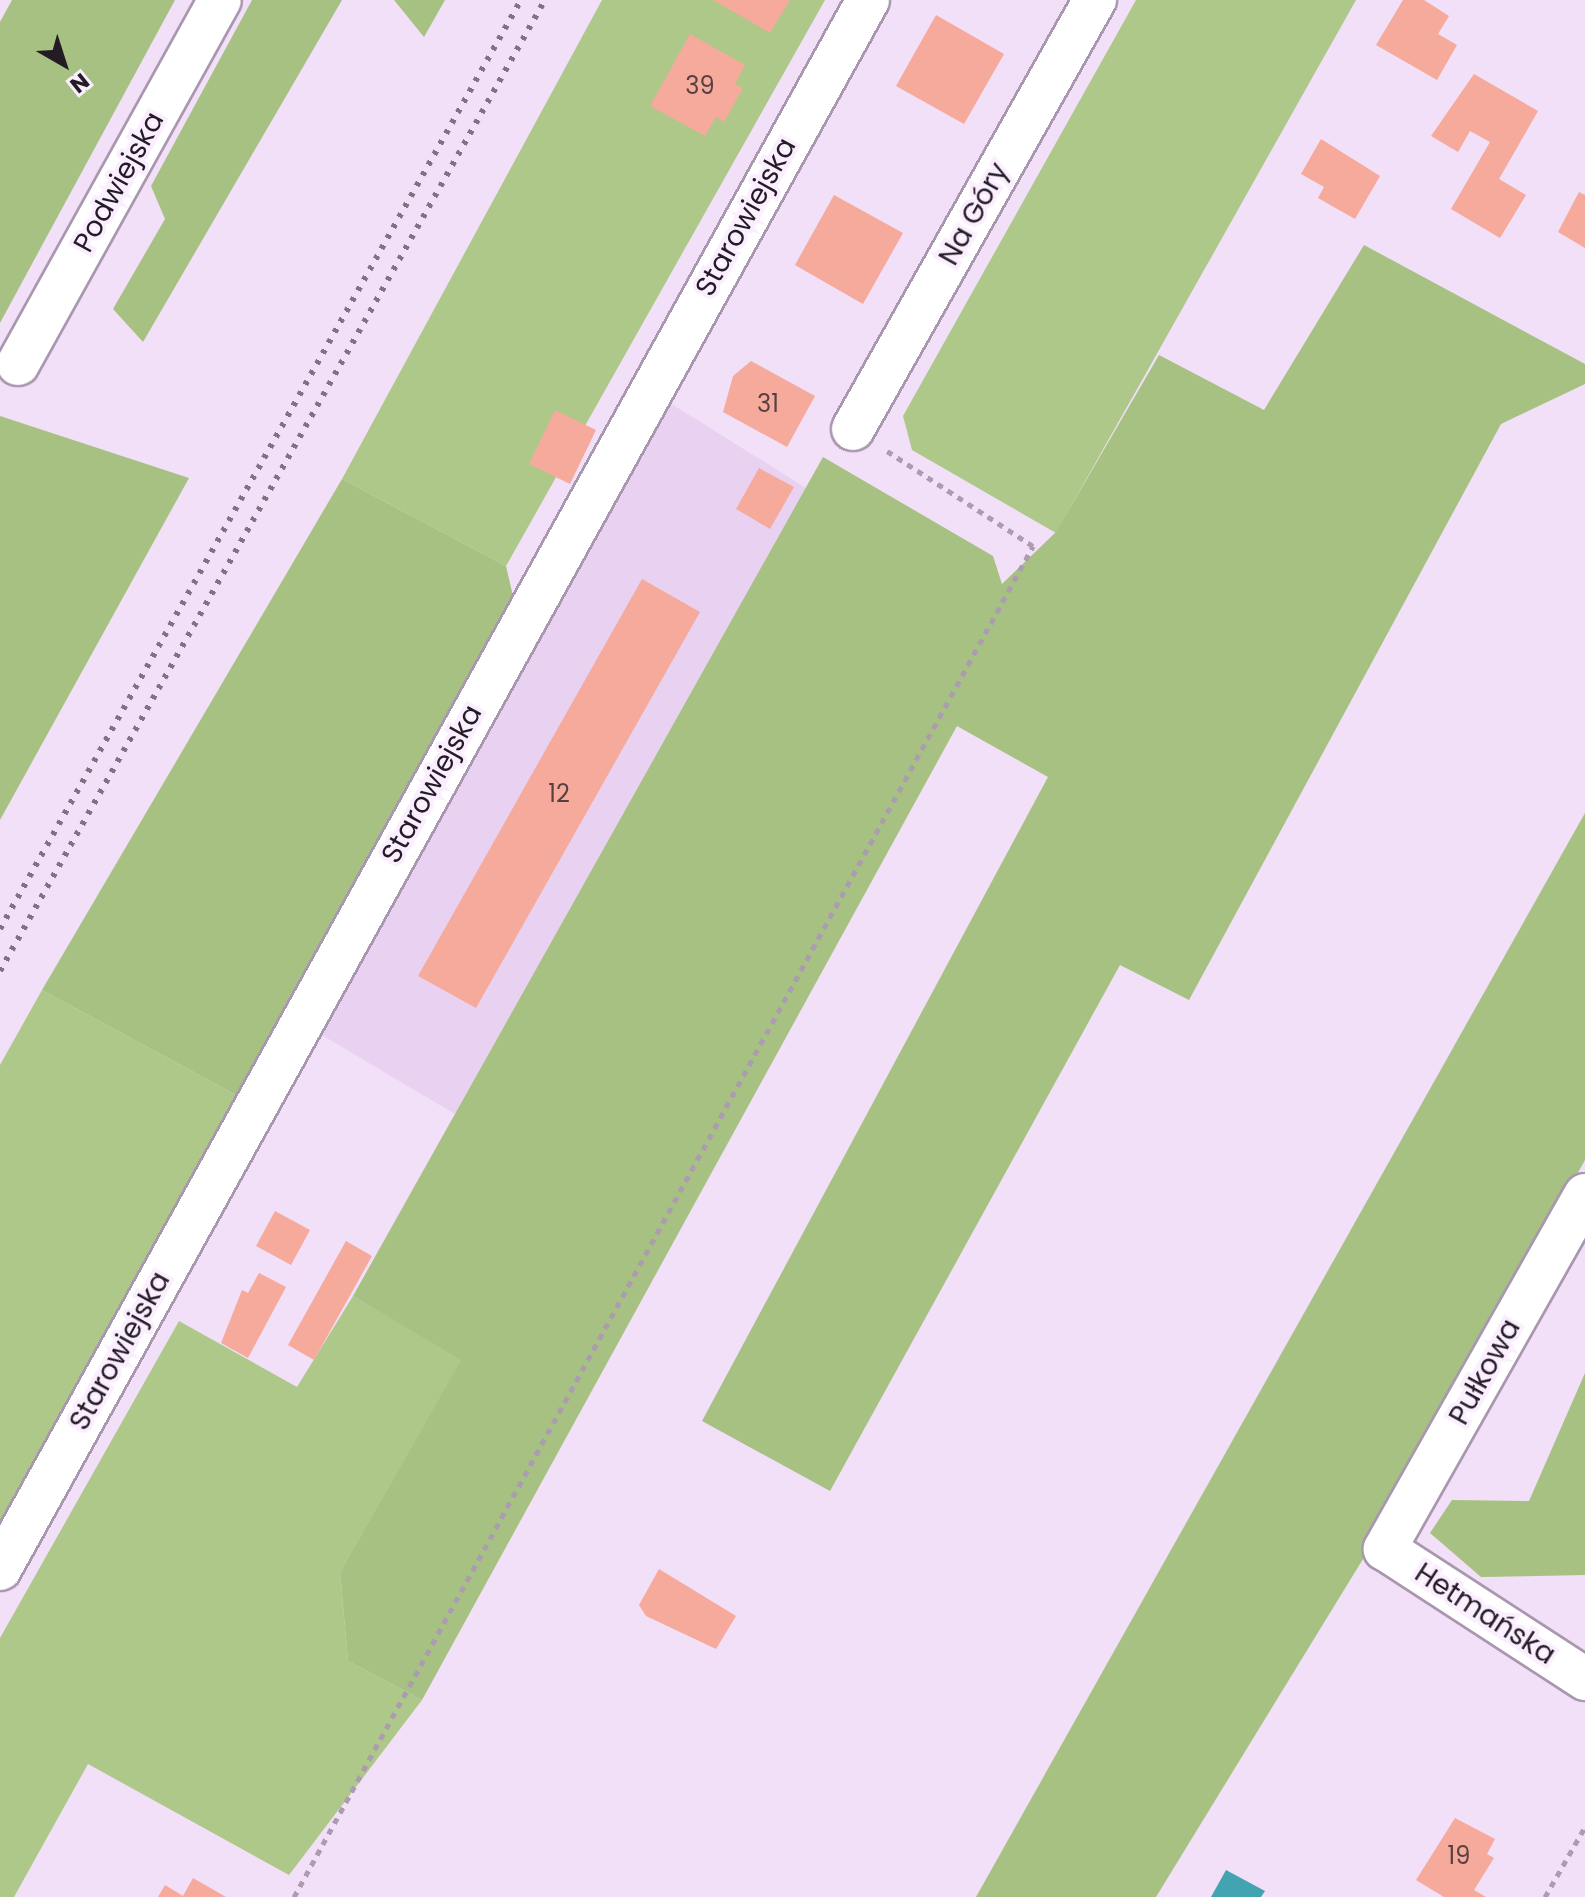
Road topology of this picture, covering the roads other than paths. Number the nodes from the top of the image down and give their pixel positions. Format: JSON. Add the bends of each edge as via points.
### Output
{"nodes":[{"id":1,"x":220,"y":0,"type":"edge"},
{"id":2,"x":868,"y":0,"type":"edge"},
{"id":3,"x":1095,"y":0,"type":"edge"},
{"id":4,"x":18,"y":364,"type":"dead end"},
{"id":5,"x":853,"y":429,"type":"road end"},
{"id":6,"x":1585,"y":1195,"type":"edge"},
{"id":7,"x":1385,"y":1549,"type":"joint"},
{"id":8,"x":0,"y":1569,"type":"edge"},
{"id":9,"x":1585,"y":1679,"type":"edge"}],
"edges":[{"from":1,"to":4,"type":"street","name":"Podwiejska"},
{"from":2,"to":8,"type":"street","name":"Starowiejska"},
{"from":3,"to":5,"type":"street","name":"Na Góry"},
{"from":6,"to":7,"type":"street","name":"Pułkowa"},
{"from":7,"to":9,"type":"street","name":"Hetmańska"}]}
